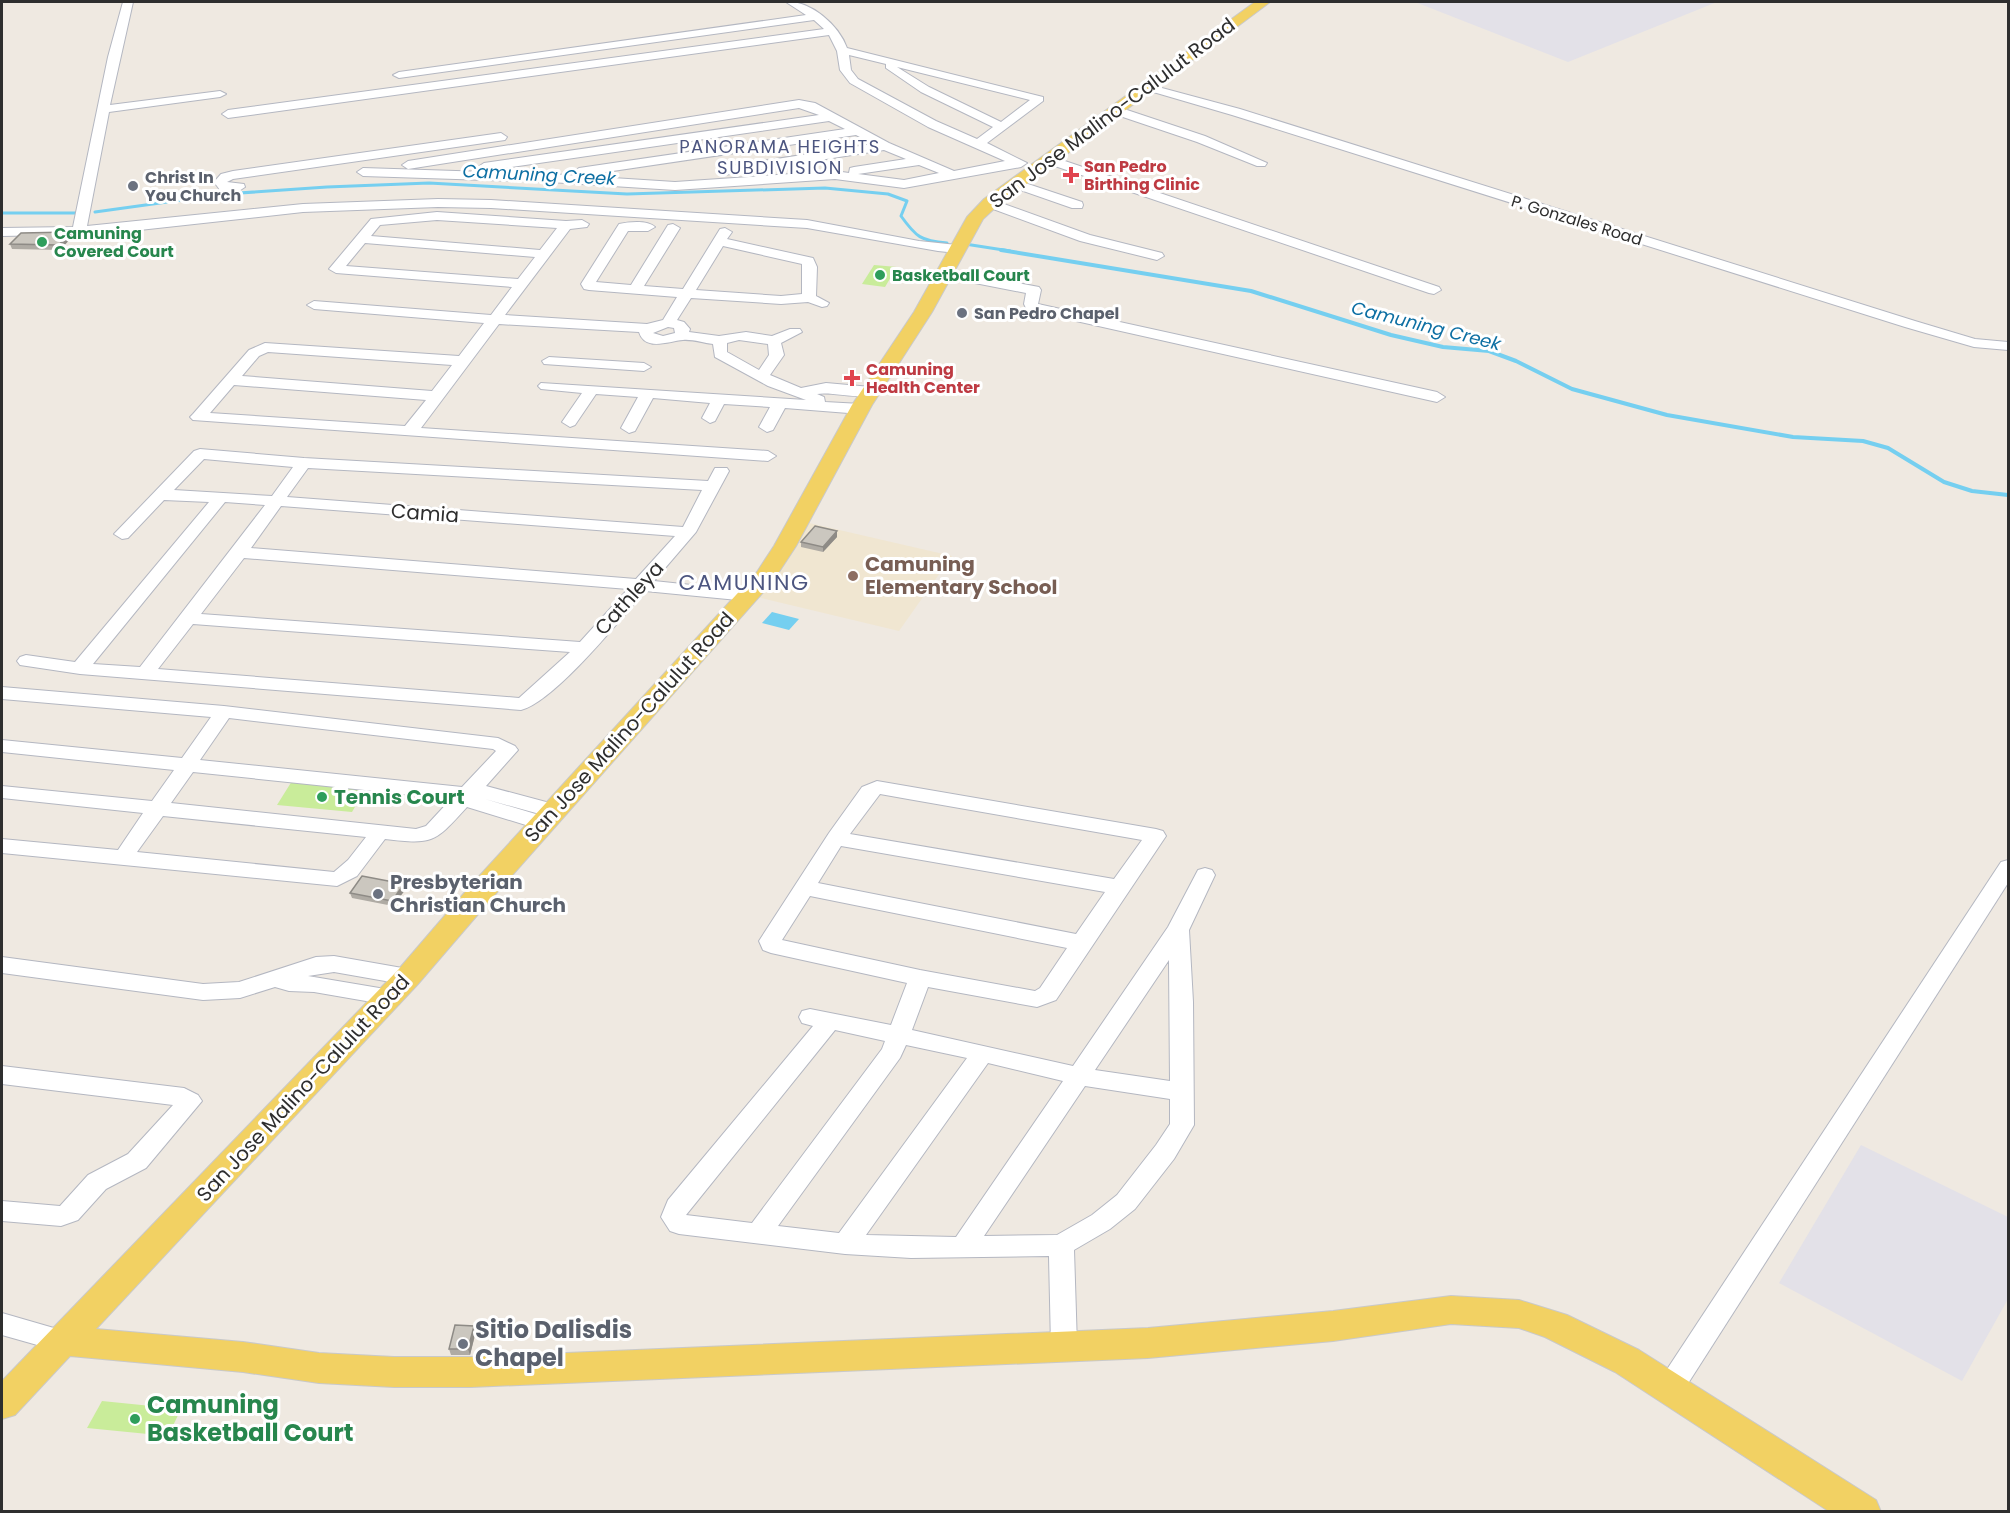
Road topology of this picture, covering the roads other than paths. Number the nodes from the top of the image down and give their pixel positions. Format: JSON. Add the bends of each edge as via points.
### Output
{"nodes":[{"id":1,"x":128,"y":2,"type":"edge"},
{"id":2,"x":791,"y":2,"type":"edge"},
{"id":3,"x":1263,"y":2,"type":"edge"},
{"id":4,"x":814,"y":17,"type":"junction"},
{"id":5,"x":832,"y":31,"type":"junction"},
{"id":6,"x":843,"y":50,"type":"junction"},
{"id":7,"x":888,"y":61,"type":"junction"},
{"id":8,"x":428,"y":72,"type":"junction"},
{"id":9,"x":399,"y":75,"type":"dead end"},
{"id":10,"x":434,"y":86,"type":"junction"},
{"id":11,"x":1147,"y":87,"type":"junction"},
{"id":12,"x":220,"y":94,"type":"dead end"},
{"id":13,"x":104,"y":109,"type":"junction"},
{"id":14,"x":1115,"y":110,"type":"junction"},
{"id":15,"x":228,"y":114,"type":"dead end"},
{"id":16,"x":831,"y":117,"type":"junction"},
{"id":17,"x":675,"y":123,"type":"junction"},
{"id":18,"x":1003,"y":127,"type":"junction"},
{"id":19,"x":858,"y":130,"type":"junction"},
{"id":20,"x":978,"y":144,"type":"junction"},
{"id":21,"x":885,"y":146,"type":"junction"},
{"id":22,"x":919,"y":161,"type":"junction"},
{"id":23,"x":1261,"y":163,"type":"dead end"},
{"id":24,"x":1030,"y":169,"type":"junction"},
{"id":25,"x":437,"y":174,"type":"junction"},
{"id":26,"x":835,"y":175,"type":"junction"},
{"id":27,"x":954,"y":175,"type":"junction"},
{"id":28,"x":550,"y":178,"type":"junction"},
{"id":29,"x":648,"y":184,"type":"junction"},
{"id":30,"x":239,"y":187,"type":"dead end"},
{"id":31,"x":990,"y":203,"type":"junction"},
{"id":32,"x":1077,"y":205,"type":"dead end"},
{"id":33,"x":582,"y":224,"type":"dead end"},
{"id":34,"x":566,"y":225,"type":"junction"},
{"id":35,"x":673,"y":228,"type":"junction"},
{"id":36,"x":79,"y":231,"type":"junction"},
{"id":37,"x":2,"y":232,"type":"edge"},
{"id":38,"x":725,"y":235,"type":"junction"},
{"id":39,"x":361,"y":239,"type":"junction"},
{"id":40,"x":957,"y":249,"type":"junction"},
{"id":41,"x":545,"y":254,"type":"junction"},
{"id":42,"x":1158,"y":256,"type":"dead end"},
{"id":43,"x":944,"y":273,"type":"junction"},
{"id":44,"x":522,"y":284,"type":"junction"},
{"id":45,"x":635,"y":289,"type":"junction"},
{"id":46,"x":1434,"y":290,"type":"dead end"},
{"id":47,"x":688,"y":293,"type":"junction"},
{"id":48,"x":314,"y":305,"type":"dead end"},
{"id":49,"x":497,"y":319,"type":"junction"},
{"id":50,"x":668,"y":323,"type":"junction"},
{"id":51,"x":647,"y":328,"type":"junction"},
{"id":52,"x":795,"y":332,"type":"dead end"},
{"id":53,"x":681,"y":335,"type":"junction"},
{"id":54,"x":658,"y":340,"type":"junction"},
{"id":55,"x":720,"y":341,"type":"junction"},
{"id":56,"x":773,"y":341,"type":"junction"},
{"id":57,"x":2008,"y":346,"type":"edge"},
{"id":58,"x":461,"y":361,"type":"junction"},
{"id":59,"x":549,"y":361,"type":"dead end"},
{"id":60,"x":644,"y":367,"type":"junction"},
{"id":61,"x":762,"y":376,"type":"junction"},
{"id":62,"x":230,"y":380,"type":"junction"},
{"id":63,"x":636,"y":381,"type":"dead end"},
{"id":64,"x":546,"y":386,"type":"dead end"},
{"id":65,"x":592,"y":389,"type":"junction"},
{"id":66,"x":648,"y":393,"type":"junction"},
{"id":67,"x":436,"y":396,"type":"junction"},
{"id":68,"x":1437,"y":397,"type":"dead end"},
{"id":69,"x":719,"y":399,"type":"junction"},
{"id":70,"x":865,"y":402,"type":"junction"},
{"id":71,"x":780,"y":403,"type":"junction"},
{"id":72,"x":710,"y":418,"type":"dead end"},
{"id":73,"x":570,"y":422,"type":"dead end"},
{"id":74,"x":767,"y":427,"type":"dead end"},
{"id":75,"x":629,"y":428,"type":"dead end"},
{"id":76,"x":410,"y":431,"type":"junction"},
{"id":77,"x":768,"y":456,"type":"dead end"},
{"id":78,"x":304,"y":463,"type":"junction"},
{"id":79,"x":161,"y":495,"type":"junction"},
{"id":80,"x":221,"y":497,"type":"junction"},
{"id":81,"x":273,"y":502,"type":"junction"},
{"id":82,"x":688,"y":532,"type":"junction"},
{"id":83,"x":122,"y":534,"type":"dead end"},
{"id":84,"x":239,"y":552,"type":"junction"},
{"id":85,"x":641,"y":585,"type":"junction"},
{"id":86,"x":748,"y":596,"type":"junction"},
{"id":87,"x":189,"y":618,"type":"junction"},
{"id":88,"x":585,"y":648,"type":"junction"},
{"id":89,"x":26,"y":661,"type":"dead end"},
{"id":90,"x":80,"y":668,"type":"junction"},
{"id":91,"x":146,"y":672,"type":"junction"},
{"id":92,"x":2,"y":693,"type":"edge"},
{"id":93,"x":225,"y":712,"type":"junction"},
{"id":94,"x":2,"y":746,"type":"edge"},
{"id":95,"x":189,"y":764,"type":"junction"},
{"id":96,"x":2,"y":792,"type":"edge"},
{"id":97,"x":465,"y":794,"type":"junction"},
{"id":98,"x":158,"y":810,"type":"junction"},
{"id":99,"x":548,"y":817,"type":"junction"},
{"id":100,"x":380,"y":832,"type":"junction"},
{"id":101,"x":836,"y":838,"type":"junction"},
{"id":102,"x":2,"y":846,"type":"edge"},
{"id":103,"x":123,"y":858,"type":"junction"},
{"id":104,"x":2008,"y":867,"type":"edge"},
{"id":105,"x":1205,"y":875,"type":"dead end"},
{"id":106,"x":1119,"y":887,"type":"junction"},
{"id":107,"x":805,"y":888,"type":"junction"},
{"id":108,"x":1178,"y":930,"type":"junction"},
{"id":109,"x":1081,"y":943,"type":"junction"},
{"id":110,"x":2,"y":965,"type":"edge"},
{"id":111,"x":361,"y":969,"type":"junction"},
{"id":112,"x":408,"y":977,"type":"junction"},
{"id":113,"x":920,"y":978,"type":"junction"},
{"id":114,"x":277,"y":979,"type":"junction"},
{"id":115,"x":347,"y":990,"type":"junction"},
{"id":116,"x":389,"y":997,"type":"junction"},
{"id":117,"x":896,"y":1036,"type":"junction"},
{"id":118,"x":983,"y":1053,"type":"junction"},
{"id":119,"x":2,"y":1075,"type":"edge"},
{"id":120,"x":1077,"y":1076,"type":"junction"},
{"id":121,"x":1181,"y":1092,"type":"junction"},
{"id":122,"x":2,"y":1211,"type":"edge"},
{"id":123,"x":759,"y":1232,"type":"junction"},
{"id":124,"x":845,"y":1244,"type":"junction"},
{"id":125,"x":1061,"y":1245,"type":"junction"},
{"id":126,"x":962,"y":1248,"type":"junction"},
{"id":127,"x":2,"y":1324,"type":"edge"},
{"id":128,"x":62,"y":1341,"type":"junction"},
{"id":129,"x":1064,"y":1346,"type":"junction"},
{"id":130,"x":1670,"y":1388,"type":"junction"},
{"id":131,"x":2,"y":1404,"type":"edge"},
{"id":132,"x":1863,"y":1512,"type":"edge"}],
"edges":[{"from":1,"to":13,"type":"street"},
{"from":2,"to":4,"type":"street"},
{"from":3,"to":11,"type":"main road","name":"San Jose Malino-Calulut Road"},
{"from":4,"to":5,"type":"street"},
{"from":4,"to":8,"type":"street"},
{"from":5,"to":6,"type":"street"},
{"from":5,"to":10,"type":"street"},
{"from":6,"to":7,"type":"street"},
{"from":6,"to":20,"type":"street","via":[[843,67],[854,81],[894,105]]},
{"from":7,"to":18,"type":"street","via":[[900,75]]},
{"from":7,"to":18,"type":"street","via":[[1039,99]]},
{"from":8,"to":9,"type":"street"},
{"from":8,"to":10,"type":"street"},
{"from":10,"to":15,"type":"street"},
{"from":11,"to":14,"type":"main road","name":"San Jose Malino-Calulut Road"},
{"from":11,"to":57,"type":"street","name":"P. Gonzales Road","via":[[1910,324],[1974,343]]},
{"from":12,"to":13,"type":"street"},
{"from":13,"to":36,"type":"street"},
{"from":14,"to":23,"type":"street"},
{"from":14,"to":24,"type":"main road","name":"San Jose Malino-Calulut Road"},
{"from":16,"to":17,"type":"street","via":[[799,104]]},
{"from":16,"to":19,"type":"street"},
{"from":16,"to":25,"type":"street"},
{"from":17,"to":25,"type":"street","via":[[363,172]]},
{"from":17,"to":30,"type":"street","via":[[672,117],[662,115],[221,179],[225,187]]},
{"from":18,"to":20,"type":"street"},
{"from":19,"to":21,"type":"street"},
{"from":19,"to":28,"type":"street"},
{"from":20,"to":24,"type":"street"},
{"from":21,"to":22,"type":"street"},
{"from":21,"to":29,"type":"street"},
{"from":22,"to":26,"type":"street"},
{"from":22,"to":27,"type":"street"},
{"from":24,"to":27,"type":"street"},
{"from":24,"to":31,"type":"main road","name":"San Jose Malino-Calulut Road"},
{"from":24,"to":32,"type":"street"},
{"from":24,"to":46,"type":"street"},
{"from":25,"to":28,"type":"street"},
{"from":26,"to":27,"type":"street","via":[[903,184]]},
{"from":26,"to":29,"type":"street","via":[[711,184]]},
{"from":28,"to":29,"type":"street"},
{"from":31,"to":40,"type":"main road","name":"San Jose Malino-Calulut Road","via":[[976,217]]},
{"from":31,"to":42,"type":"street","via":[[1085,238]]},
{"from":33,"to":34,"type":"street"},
{"from":34,"to":39,"type":"street","via":[[429,216],[378,221]]},
{"from":34,"to":41,"type":"street"},
{"from":35,"to":38,"type":"street"},
{"from":35,"to":45,"type":"street"},
{"from":35,"to":45,"type":"street","via":[[624,227],[588,284]]},
{"from":36,"to":37,"type":"street"},
{"from":36,"to":40,"type":"street","via":[[303,208],[473,203],[829,226],[920,246]]},
{"from":38,"to":47,"type":"street"},
{"from":38,"to":47,"type":"street","via":[[808,261],[815,301]]},
{"from":39,"to":41,"type":"street"},
{"from":39,"to":44,"type":"street","via":[[336,270]]},
{"from":40,"to":43,"type":"main road","name":"San Jose Malino-Calulut Road"},
{"from":41,"to":44,"type":"street"},
{"from":43,"to":68,"type":"street","via":[[1034,290],[1032,307]]},
{"from":43,"to":70,"type":"main road","name":"San Jose Malino-Calulut Road"},
{"from":44,"to":49,"type":"street"},
{"from":45,"to":47,"type":"street"},
{"from":47,"to":50,"type":"street"},
{"from":48,"to":49,"type":"street"},
{"from":49,"to":51,"type":"street"},
{"from":49,"to":58,"type":"street"},
{"from":50,"to":51,"type":"street"},
{"from":50,"to":53,"type":"street","via":[[681,327]]},
{"from":51,"to":54,"type":"street","via":[[646,334]]},
{"from":52,"to":56,"type":"street"},
{"from":53,"to":54,"type":"street"},
{"from":53,"to":55,"type":"street"},
{"from":54,"to":60,"type":"street"},
{"from":55,"to":56,"type":"street","via":[[732,335]]},
{"from":55,"to":61,"type":"street","via":[[720,354]]},
{"from":56,"to":61,"type":"street","via":[[777,355]]},
{"from":58,"to":62,"type":"street","via":[[273,346],[258,349]]},
{"from":58,"to":67,"type":"street"},
{"from":59,"to":60,"type":"street"},
{"from":60,"to":63,"type":"street"},
{"from":61,"to":70,"type":"street","via":[[813,399]]},
{"from":62,"to":67,"type":"street"},
{"from":62,"to":76,"type":"street","via":[[198,417]]},
{"from":64,"to":65,"type":"street"},
{"from":65,"to":66,"type":"street"},
{"from":65,"to":73,"type":"street"},
{"from":66,"to":69,"type":"street"},
{"from":66,"to":75,"type":"street"},
{"from":67,"to":76,"type":"street"},
{"from":69,"to":71,"type":"street"},
{"from":69,"to":72,"type":"street"},
{"from":70,"to":71,"type":"street"},
{"from":70,"to":86,"type":"main road","name":"San Jose Malino-Calulut Road","via":[[785,546]]},
{"from":71,"to":74,"type":"street"},
{"from":76,"to":77,"type":"street"},
{"from":78,"to":79,"type":"street","via":[[201,454]]},
{"from":78,"to":81,"type":"street"},
{"from":78,"to":82,"type":"street","name":"Cathleya","via":[[716,479]]},
{"from":79,"to":80,"type":"street","name":"Camia"},
{"from":79,"to":83,"type":"street"},
{"from":80,"to":81,"type":"street","name":"Camia"},
{"from":80,"to":90,"type":"street"},
{"from":81,"to":82,"type":"street","name":"Camia"},
{"from":81,"to":84,"type":"street"},
{"from":82,"to":85,"type":"street","name":"Cathleya"},
{"from":84,"to":85,"type":"street"},
{"from":84,"to":87,"type":"street"},
{"from":85,"to":86,"type":"street"},
{"from":85,"to":88,"type":"street","name":"Cathleya"},
{"from":86,"to":99,"type":"main road","name":"San Jose Malino-Calulut Road"},
{"from":87,"to":88,"type":"street"},
{"from":87,"to":91,"type":"street"},
{"from":88,"to":91,"type":"street","name":"Cathleya","via":[[530,700],[516,704]]},
{"from":89,"to":90,"type":"street"},
{"from":90,"to":91,"type":"street"},
{"from":92,"to":93,"type":"street"},
{"from":93,"to":95,"type":"street"},
{"from":93,"to":97,"type":"street","via":[[507,748]]},
{"from":94,"to":95,"type":"street"},
{"from":95,"to":97,"type":"street"},
{"from":95,"to":98,"type":"street"},
{"from":96,"to":98,"type":"street"},
{"from":97,"to":99,"type":"street","via":[[474,802],[510,805]]},
{"from":97,"to":100,"type":"street","via":[[433,831],[417,836]]},
{"from":98,"to":100,"type":"street"},
{"from":98,"to":103,"type":"street"},
{"from":99,"to":112,"type":"main road","name":"San Jose Malino-Calulut Road"},
{"from":100,"to":103,"type":"street","via":[[354,868],[337,879]]},
{"from":101,"to":106,"type":"street"},
{"from":101,"to":106,"type":"street","via":[[869,792],[877,787],[1156,836]]},
{"from":101,"to":107,"type":"street"},
{"from":102,"to":103,"type":"street"},
{"from":104,"to":130,"type":"street"},
{"from":105,"to":108,"type":"street"},
{"from":106,"to":109,"type":"street"},
{"from":107,"to":109,"type":"street"},
{"from":107,"to":113,"type":"street","via":[[771,945]]},
{"from":108,"to":120,"type":"street"},
{"from":108,"to":121,"type":"street"},
{"from":109,"to":113,"type":"street","via":[[1048,994],[1037,999]]},
{"from":110,"to":114,"type":"street","via":[[203,992],[240,990]]},
{"from":111,"to":112,"type":"street"},
{"from":111,"to":114,"type":"street","via":[[316,965]]},
{"from":111,"to":115,"type":"street"},
{"from":112,"to":116,"type":"main road","name":"San Jose Malino-Calulut Road"},
{"from":113,"to":117,"type":"street"},
{"from":114,"to":115,"type":"street"},
{"from":115,"to":116,"type":"street"},
{"from":116,"to":128,"type":"main road","name":"San Jose Malino-Calulut Road"},
{"from":117,"to":118,"type":"street"},
{"from":117,"to":123,"type":"street","via":[[892,1052]]},
{"from":117,"to":123,"type":"street","via":[[819,1019],[673,1217],[679,1224]]},
{"from":118,"to":120,"type":"street"},
{"from":118,"to":124,"type":"street"},
{"from":119,"to":122,"type":"street","via":[[190,1101],[138,1161],[97,1182],[65,1216]]},
{"from":120,"to":121,"type":"street"},
{"from":120,"to":126,"type":"street"},
{"from":121,"to":125,"type":"street","via":[[1182,1125],[1126,1202]]},
{"from":123,"to":124,"type":"street"},
{"from":124,"to":126,"type":"street"},
{"from":125,"to":126,"type":"street"},
{"from":125,"to":129,"type":"street"},
{"from":127,"to":128,"type":"street"},
{"from":128,"to":129,"type":"main road","via":[[394,1372]]},
{"from":128,"to":131,"type":"main road","name":"San Jose Malino-Calulut Road"},
{"from":129,"to":130,"type":"main road","via":[[1191,1340],[1451,1310],[1492,1312],[1519,1314],[1555,1324],[1590,1340]]},
{"from":130,"to":132,"type":"main road"}]}
